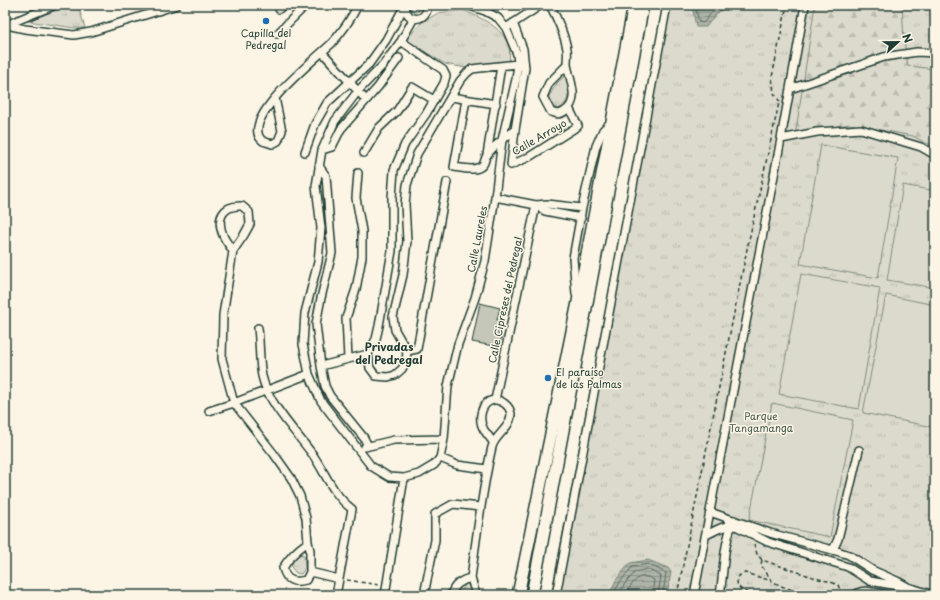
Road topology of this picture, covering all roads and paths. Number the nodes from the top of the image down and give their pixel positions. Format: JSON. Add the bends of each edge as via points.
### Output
{"nodes":[{"id":1,"x":55,"y":5,"type":"edge"},
{"id":2,"x":177,"y":5,"type":"edge"},
{"id":3,"x":306,"y":5,"type":"edge"},
{"id":4,"x":358,"y":5,"type":"edge"},
{"id":5,"x":428,"y":5,"type":"edge"},
{"id":6,"x":467,"y":5,"type":"edge"},
{"id":7,"x":541,"y":5,"type":"edge"},
{"id":8,"x":550,"y":5,"type":"edge"},
{"id":9,"x":667,"y":5,"type":"edge"},
{"id":10,"x":787,"y":5,"type":"edge"},
{"id":11,"x":805,"y":5,"type":"edge"},
{"id":12,"x":404,"y":6,"type":"edge"},
{"id":13,"x":636,"y":6,"type":"edge"},
{"id":14,"x":414,"y":18,"type":"junction"},
{"id":15,"x":513,"y":23,"type":"junction"},
{"id":16,"x":6,"y":25,"type":"edge"},
{"id":17,"x":506,"y":28,"type":"junction"},
{"id":18,"x":277,"y":34,"type":"dead end"},
{"id":19,"x":401,"y":41,"type":"junction"},
{"id":20,"x":323,"y":52,"type":"junction"},
{"id":21,"x":935,"y":53,"type":"edge"},
{"id":22,"x":399,"y":58,"type":"dead end"},
{"id":23,"x":369,"y":64,"type":"junction"},
{"id":24,"x":518,"y":64,"type":"junction"},
{"id":25,"x":384,"y":65,"type":"junction"},
{"id":26,"x":567,"y":65,"type":"junction"},
{"id":27,"x":502,"y":66,"type":"junction"},
{"id":28,"x":525,"y":68,"type":"junction"},
{"id":29,"x":390,"y":71,"type":"junction"},
{"id":30,"x":376,"y":73,"type":"junction"},
{"id":31,"x":349,"y":82,"type":"junction"},
{"id":32,"x":790,"y":89,"type":"junction"},
{"id":33,"x":358,"y":92,"type":"junction"},
{"id":34,"x":451,"y":97,"type":"junction"},
{"id":35,"x":275,"y":98,"type":"junction"},
{"id":36,"x":366,"y":100,"type":"junction"},
{"id":37,"x":434,"y":100,"type":"junction"},
{"id":38,"x":466,"y":100,"type":"junction"},
{"id":39,"x":780,"y":101,"type":"junction"},
{"id":40,"x":496,"y":104,"type":"junction"},
{"id":41,"x":569,"y":108,"type":"junction"},
{"id":42,"x":786,"y":111,"type":"junction"},
{"id":43,"x":613,"y":120,"type":"junction"},
{"id":44,"x":335,"y":121,"type":"junction"},
{"id":45,"x":341,"y":128,"type":"junction"},
{"id":46,"x":515,"y":130,"type":"junction"},
{"id":47,"x":781,"y":139,"type":"junction"},
{"id":48,"x":502,"y":140,"type":"junction"},
{"id":49,"x":322,"y":150,"type":"junction"},
{"id":50,"x":306,"y":152,"type":"dead end"},
{"id":51,"x":364,"y":153,"type":"dead end"},
{"id":52,"x":487,"y":155,"type":"junction"},
{"id":53,"x":935,"y":156,"type":"edge"},
{"id":54,"x":319,"y":166,"type":"junction"},
{"id":55,"x":358,"y":173,"type":"dead end"},
{"id":56,"x":447,"y":182,"type":"dead end"},
{"id":57,"x":316,"y":186,"type":"junction"},
{"id":58,"x":327,"y":189,"type":"junction"},
{"id":59,"x":495,"y":197,"type":"junction"},
{"id":60,"x":536,"y":205,"type":"junction"},
{"id":61,"x":582,"y":208,"type":"junction"},
{"id":62,"x":581,"y":218,"type":"junction"},
{"id":63,"x":321,"y":228,"type":"junction"},
{"id":64,"x":331,"y":229,"type":"junction"},
{"id":65,"x":233,"y":251,"type":"junction"},
{"id":66,"x":318,"y":262,"type":"junction"},
{"id":67,"x":329,"y":264,"type":"junction"},
{"id":68,"x":309,"y":297,"type":"junction"},
{"id":69,"x":321,"y":298,"type":"junction"},
{"id":70,"x":577,"y":307,"type":"junction"},
{"id":71,"x":258,"y":328,"type":"dead end"},
{"id":72,"x":318,"y":341,"type":"junction"},
{"id":73,"x":303,"y":344,"type":"junction"},
{"id":74,"x":407,"y":351,"type":"junction"},
{"id":75,"x":368,"y":354,"type":"junction"},
{"id":76,"x":348,"y":359,"type":"junction"},
{"id":77,"x":321,"y":366,"type":"junction"},
{"id":78,"x":309,"y":374,"type":"junction"},
{"id":79,"x":267,"y":390,"type":"junction"},
{"id":80,"x":330,"y":396,"type":"junction"},
{"id":81,"x":495,"y":400,"type":"junction"},
{"id":82,"x":321,"y":401,"type":"junction"},
{"id":83,"x":234,"y":403,"type":"junction"},
{"id":84,"x":209,"y":411,"type":"dead end"},
{"id":85,"x":444,"y":439,"type":"junction"},
{"id":86,"x":493,"y":442,"type":"junction"},
{"id":87,"x":368,"y":446,"type":"junction"},
{"id":88,"x":358,"y":449,"type":"junction"},
{"id":89,"x":859,"y":450,"type":"dead end"},
{"id":90,"x":440,"y":458,"type":"junction"},
{"id":91,"x":487,"y":469,"type":"junction"},
{"id":92,"x":404,"y":478,"type":"junction"},
{"id":93,"x":480,"y":507,"type":"junction"},
{"id":94,"x":710,"y":512,"type":"junction"},
{"id":95,"x":733,"y":523,"type":"junction"},
{"id":96,"x":706,"y":535,"type":"junction"},
{"id":97,"x":754,"y":536,"type":"junction"},
{"id":98,"x":308,"y":542,"type":"junction"},
{"id":99,"x":833,"y":550,"type":"junction"},
{"id":100,"x":762,"y":560,"type":"junction"},
{"id":101,"x":310,"y":572,"type":"junction"},
{"id":102,"x":471,"y":578,"type":"junction"},
{"id":103,"x":339,"y":579,"type":"junction"},
{"id":104,"x":772,"y":581,"type":"junction"},
{"id":105,"x":386,"y":586,"type":"junction"},
{"id":106,"x":908,"y":587,"type":"junction"},
{"id":107,"x":336,"y":595,"type":"edge"},
{"id":108,"x":385,"y":595,"type":"edge"},
{"id":109,"x":424,"y":595,"type":"edge"},
{"id":110,"x":451,"y":595,"type":"edge"},
{"id":111,"x":476,"y":595,"type":"edge"},
{"id":112,"x":518,"y":595,"type":"edge"},
{"id":113,"x":532,"y":595,"type":"edge"},
{"id":114,"x":556,"y":595,"type":"edge"},
{"id":115,"x":677,"y":595,"type":"edge"},
{"id":116,"x":694,"y":595,"type":"edge"},
{"id":117,"x":720,"y":595,"type":"edge"},
{"id":118,"x":762,"y":595,"type":"edge"},
{"id":119,"x":806,"y":595,"type":"edge"},
{"id":120,"x":840,"y":595,"type":"edge"},
{"id":121,"x":855,"y":595,"type":"edge"},
{"id":122,"x":888,"y":595,"type":"edge"},
{"id":123,"x":934,"y":595,"type":"edge"}],
"edges":[{"from":1,"to":16,"type":"street"},
{"from":2,"to":16,"type":"street","via":[[74,35]]},
{"from":3,"to":18,"type":"street"},
{"from":4,"to":20,"type":"street","via":[[340,34]]},
{"from":5,"to":14,"type":"street","via":[[425,15]]},
{"from":6,"to":17,"type":"street","name":"Calle Laureles","via":[[498,18]]},
{"from":7,"to":15,"type":"street"},
{"from":8,"to":26,"type":"street","via":[[567,49]]},
{"from":9,"to":114,"type":"street"},
{"from":10,"to":39,"type":"path","via":[[772,77],[774,93]]},
{"from":11,"to":32,"type":"street"},
{"from":12,"to":14,"type":"street","via":[[409,16]]},
{"from":12,"to":23,"type":"street","via":[[386,40]]},
{"from":13,"to":43,"type":"highway"},
{"from":13,"to":113,"type":"highway"},
{"from":14,"to":19,"type":"street"},
{"from":15,"to":17,"type":"street"},
{"from":15,"to":28,"type":"street","via":[[523,49]]},
{"from":17,"to":24,"type":"street","name":"Calle Laureles","via":[[517,54]]},
{"from":19,"to":25,"type":"street"},
{"from":19,"to":37,"type":"street","via":[[444,70],[444,83]]},
{"from":20,"to":31,"type":"street"},
{"from":20,"to":35,"type":"street"},
{"from":21,"to":32,"type":"street","via":[[917,52],[884,57]]},
{"from":22,"to":29,"type":"street"},
{"from":23,"to":30,"type":"street"},
{"from":23,"to":31,"type":"street"},
{"from":24,"to":27,"type":"street"},
{"from":24,"to":28,"type":"street"},
{"from":24,"to":48,"type":"street","name":"Calle Laureles"},
{"from":25,"to":29,"type":"street"},
{"from":25,"to":30,"type":"street"},
{"from":26,"to":41,"type":"street","via":[[574,98]]},
{"from":26,"to":41,"type":"street","via":[[549,83],[544,97],[551,112],[560,114]]},
{"from":27,"to":34,"type":"street","via":[[472,69],[460,81]]},
{"from":27,"to":40,"type":"street"},
{"from":28,"to":46,"type":"street"},
{"from":29,"to":36,"type":"street"},
{"from":30,"to":33,"type":"street"},
{"from":31,"to":33,"type":"street"},
{"from":31,"to":50,"type":"street","via":[[327,103],[315,124]]},
{"from":32,"to":42,"type":"street"},
{"from":33,"to":36,"type":"street"},
{"from":33,"to":44,"type":"street"},
{"from":34,"to":38,"type":"street"},
{"from":34,"to":74,"type":"street","via":[[417,154],[407,185],[407,241],[403,275],[393,317],[395,330]]},
{"from":35,"to":35,"type":"street","via":[[282,131],[278,141],[272,144],[263,141],[258,132],[258,123]]},
{"from":36,"to":45,"type":"street"},
{"from":37,"to":51,"type":"street","via":[[412,87],[397,111],[379,128]]},
{"from":37,"to":75,"type":"street","via":[[405,144],[394,170],[392,251],[376,339]]},
{"from":38,"to":40,"type":"street"},
{"from":38,"to":52,"type":"street","name":"Calle Arroyo","via":[[454,167],[480,168]]},
{"from":39,"to":42,"type":"path"},
{"from":39,"to":115,"type":"path","via":[[747,249]]},
{"from":40,"to":52,"type":"street"},
{"from":41,"to":46,"type":"street","name":"Calle Arroyo","via":[[578,126],[529,157],[511,165]]},
{"from":42,"to":47,"type":"street"},
{"from":43,"to":61,"type":"street","via":[[603,130],[596,146]]},
{"from":43,"to":70,"type":"highway"},
{"from":44,"to":45,"type":"street"},
{"from":44,"to":49,"type":"street"},
{"from":45,"to":49,"type":"street","via":[[332,147]]},
{"from":46,"to":48,"type":"street","name":"Calle Arroyo"},
{"from":47,"to":53,"type":"street","via":[[816,132],[861,129],[921,147]]},
{"from":47,"to":94,"type":"street"},
{"from":48,"to":52,"type":"street","name":"Calle Arroyo"},
{"from":48,"to":59,"type":"street","name":"Calle Laureles"},
{"from":49,"to":54,"type":"street"},
{"from":54,"to":57,"type":"street"},
{"from":54,"to":58,"type":"street","via":[[326,176]]},
{"from":55,"to":76,"type":"street","via":[[356,198],[362,231],[362,258],[356,289],[346,318]]},
{"from":56,"to":74,"type":"street","via":[[417,349]]},
{"from":57,"to":58,"type":"street"},
{"from":57,"to":63,"type":"street"},
{"from":58,"to":64,"type":"street"},
{"from":59,"to":60,"type":"street"},
{"from":59,"to":85,"type":"street","name":"Calle Laureles","via":[[485,261],[458,344],[448,386]]},
{"from":60,"to":61,"type":"street"},
{"from":60,"to":62,"type":"street","via":[[545,212]]},
{"from":60,"to":81,"type":"street","name":"Calle Cipreses del Pedregal"},
{"from":61,"to":62,"type":"street"},
{"from":62,"to":70,"type":"street","via":[[573,258]]},
{"from":63,"to":64,"type":"street"},
{"from":63,"to":66,"type":"street"},
{"from":64,"to":67,"type":"street","via":[[332,253]]},
{"from":65,"to":65,"type":"street","via":[[250,224],[249,212],[242,206],[226,209],[222,216],[223,235]]},
{"from":65,"to":83,"type":"street","via":[[223,315],[222,359]]},
{"from":66,"to":67,"type":"street"},
{"from":66,"to":68,"type":"street"},
{"from":67,"to":69,"type":"street"},
{"from":68,"to":69,"type":"street"},
{"from":68,"to":73,"type":"street"},
{"from":69,"to":72,"type":"street","via":[[316,324]]},
{"from":70,"to":112,"type":"highway"},
{"from":71,"to":79,"type":"street","via":[[262,377]]},
{"from":72,"to":73,"type":"street"},
{"from":72,"to":77,"type":"street"},
{"from":73,"to":78,"type":"street"},
{"from":74,"to":75,"type":"street","via":[[402,369],[388,378],[376,376],[370,368]]},
{"from":75,"to":76,"type":"street"},
{"from":76,"to":77,"type":"street"},
{"from":77,"to":80,"type":"street"},
{"from":78,"to":79,"type":"street"},
{"from":78,"to":82,"type":"street"},
{"from":79,"to":83,"type":"street"},
{"from":79,"to":103,"type":"street","via":[[343,502],[352,509]]},
{"from":80,"to":82,"type":"street"},
{"from":80,"to":87,"type":"street"},
{"from":81,"to":86,"type":"street","via":[[487,402],[482,408],[481,418],[483,428]]},
{"from":81,"to":86,"type":"street","via":[[505,403],[511,412],[510,420],[501,435]]},
{"from":82,"to":88,"type":"street"},
{"from":83,"to":84,"type":"street"},
{"from":83,"to":98,"type":"street","via":[[291,478],[300,496],[306,518]]},
{"from":85,"to":87,"type":"street","via":[[394,440]]},
{"from":85,"to":90,"type":"street","name":"Calle Laureles"},
{"from":86,"to":91,"type":"street"},
{"from":87,"to":88,"type":"street"},
{"from":88,"to":92,"type":"street","via":[[371,466],[389,477]]},
{"from":89,"to":99,"type":"street","via":[[838,539]]},
{"from":90,"to":91,"type":"street","via":[[457,465]]},
{"from":90,"to":92,"type":"street","via":[[419,474]]},
{"from":91,"to":93,"type":"street"},
{"from":92,"to":105,"type":"street"},
{"from":93,"to":102,"type":"street"},
{"from":93,"to":109,"type":"street","via":[[453,504],[435,514],[435,540]]},
{"from":94,"to":95,"type":"street","via":[[726,517]]},
{"from":94,"to":96,"type":"street"},
{"from":95,"to":96,"type":"street"},
{"from":95,"to":97,"type":"street"},
{"from":95,"to":99,"type":"street"},
{"from":95,"to":117,"type":"street","via":[[726,548]]},
{"from":96,"to":116,"type":"street"},
{"from":97,"to":100,"type":"path","via":[[754,546]]},
{"from":97,"to":106,"type":"street","via":[[848,567],[870,581]]},
{"from":98,"to":101,"type":"street"},
{"from":98,"to":101,"type":"street","via":[[287,560],[283,568],[284,574],[290,580],[298,582],[306,580]]},
{"from":99,"to":106,"type":"street","via":[[849,555],[872,570]]},
{"from":100,"to":104,"type":"path","via":[[761,565]]},
{"from":100,"to":120,"type":"path","via":[[831,582],[838,586]]},
{"from":101,"to":103,"type":"street"},
{"from":102,"to":110,"type":"street","via":[[460,582]]},
{"from":102,"to":111,"type":"street"},
{"from":103,"to":105,"type":"path"},
{"from":103,"to":107,"type":"street"},
{"from":104,"to":118,"type":"path","via":[[745,573],[738,578],[738,588],[751,594]]},
{"from":104,"to":119,"type":"path"},
{"from":105,"to":108,"type":"street"},
{"from":106,"to":123,"type":"street"},
{"from":121,"to":122,"type":"street","via":[[870,591]]}]}
